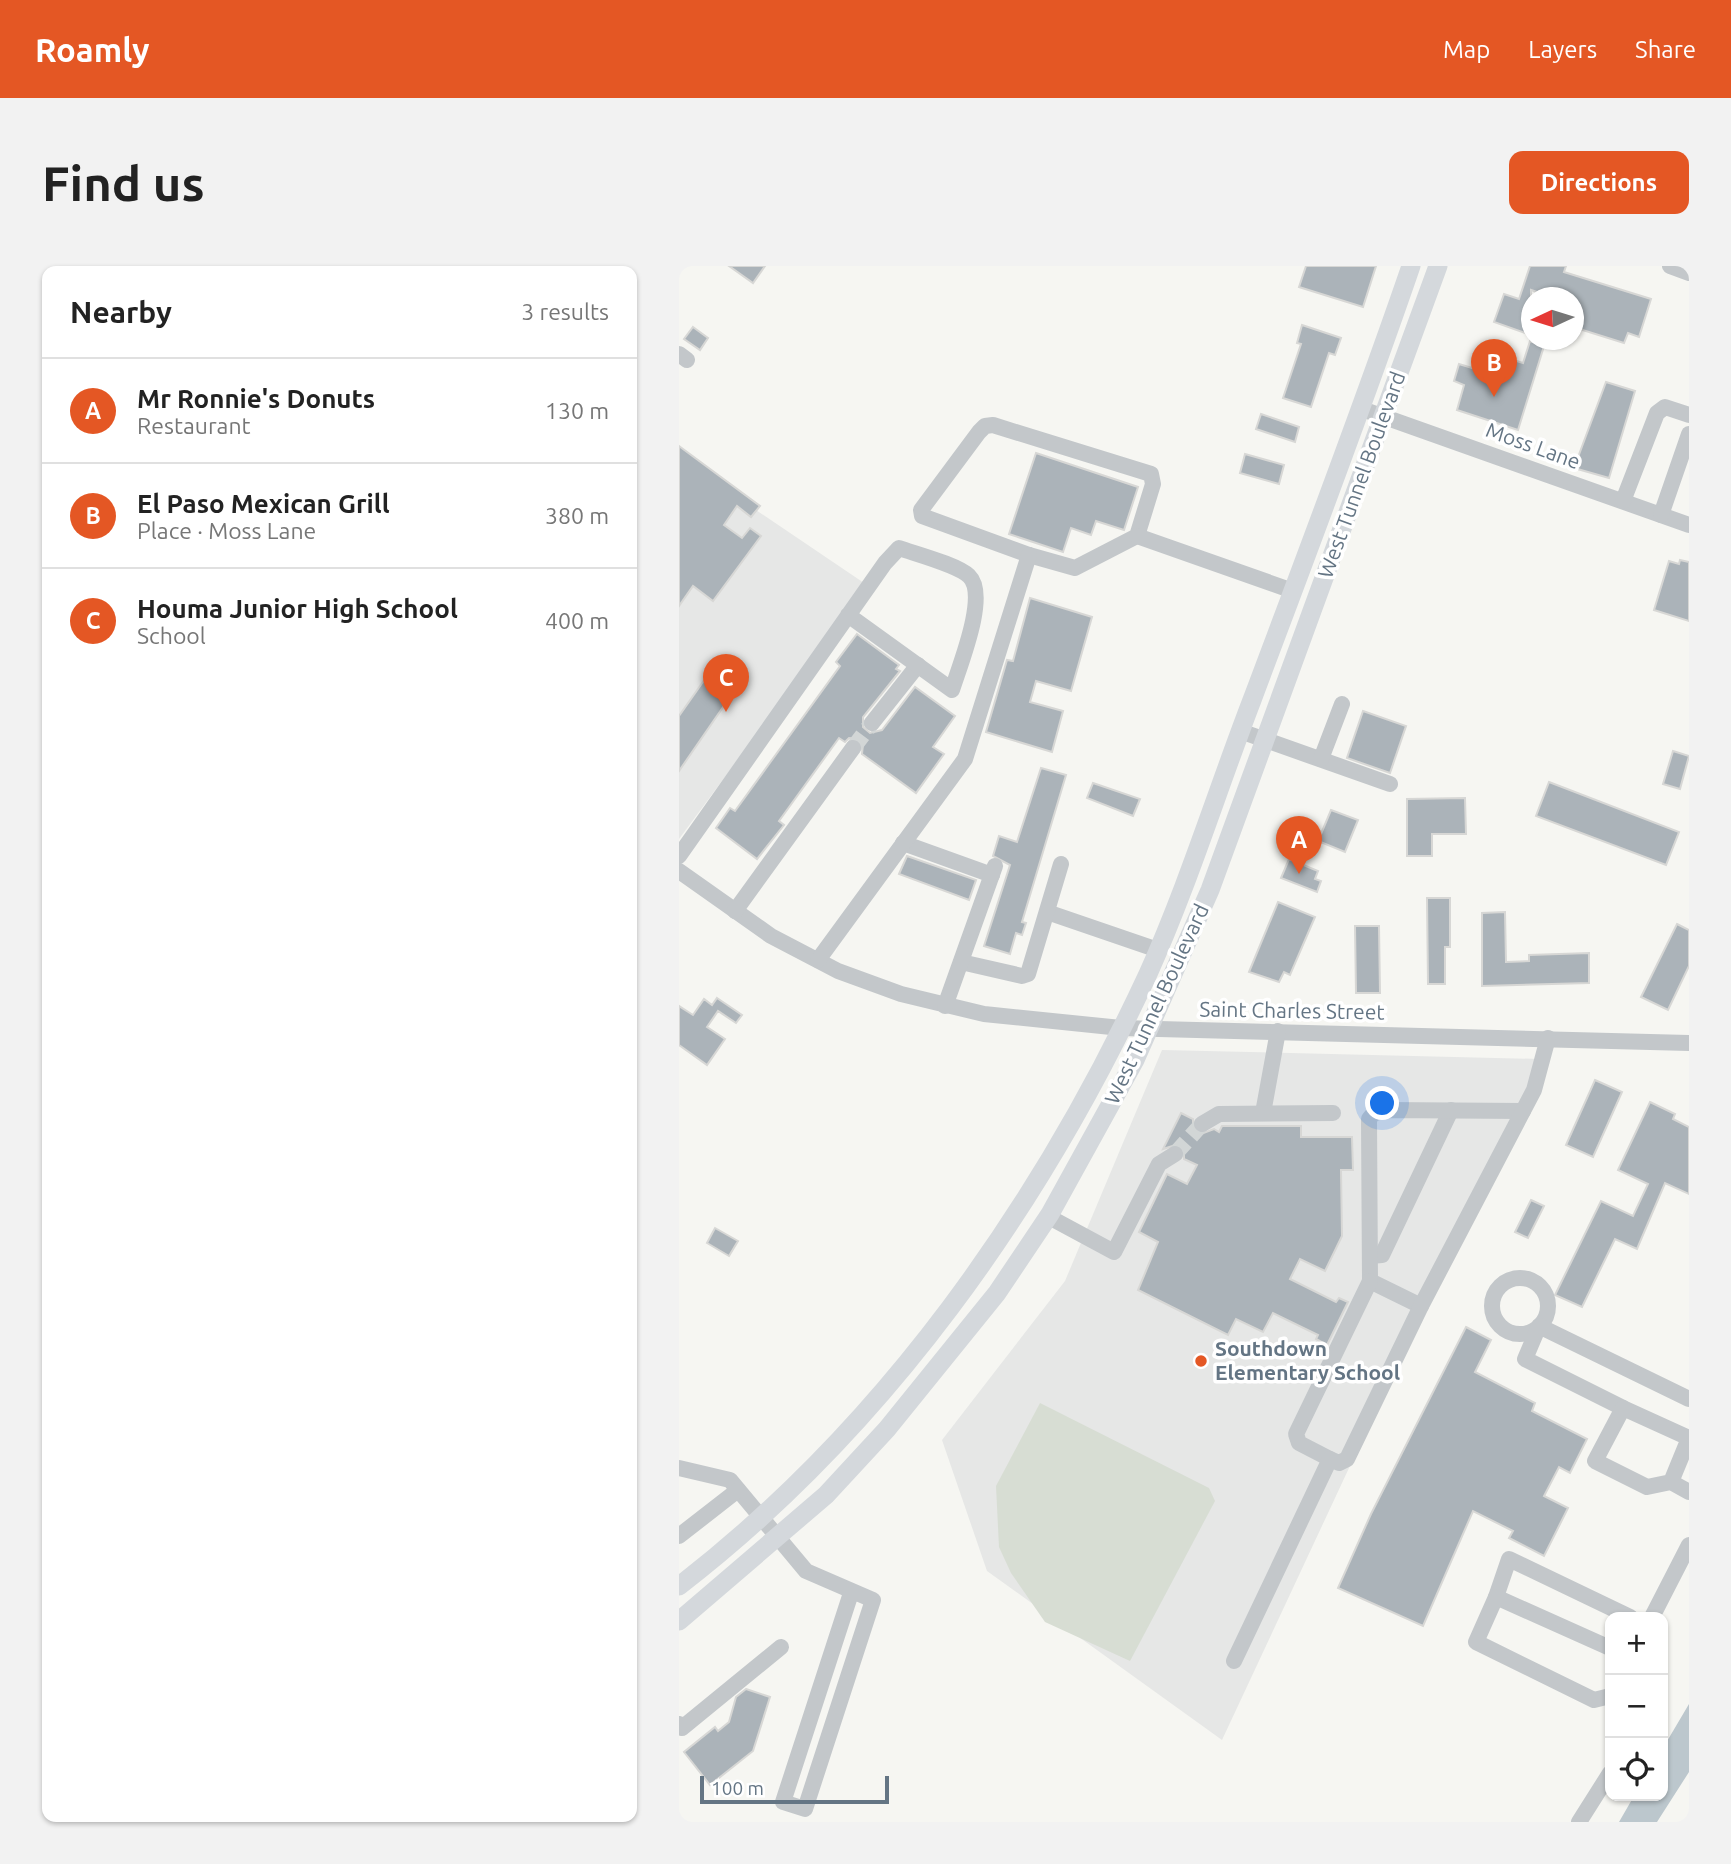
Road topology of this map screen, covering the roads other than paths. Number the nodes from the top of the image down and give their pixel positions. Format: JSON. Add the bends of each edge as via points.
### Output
{"nodes":[{"id":1,"x":1411,"y":266,"type":"edge"},
{"id":2,"x":1438,"y":266,"type":"edge"},
{"id":3,"x":1670,"y":266,"type":"edge"},
{"id":4,"x":1689,"y":273,"type":"edge"},
{"id":5,"x":1362,"y":409,"type":"junction"},
{"id":6,"x":1385,"y":415,"type":"junction"},
{"id":7,"x":1689,"y":415,"type":"edge"},
{"id":8,"x":1689,"y":434,"type":"edge"},
{"id":9,"x":1623,"y":501,"type":"junction"},
{"id":10,"x":1661,"y":515,"type":"junction"},
{"id":11,"x":1689,"y":525,"type":"edge"},
{"id":12,"x":1137,"y":536,"type":"junction"},
{"id":13,"x":1029,"y":555,"type":"junction"},
{"id":14,"x":1293,"y":591,"type":"junction"},
{"id":15,"x":848,"y":615,"type":"junction"},
{"id":16,"x":918,"y":665,"type":"junction"},
{"id":17,"x":1342,"y":705,"type":"dead end"},
{"id":18,"x":873,"y":723,"type":"tunnel mouth"},
{"id":19,"x":1240,"y":731,"type":"junction"},
{"id":20,"x":1265,"y":739,"type":"junction"},
{"id":21,"x":853,"y":748,"type":"tunnel mouth"},
{"id":22,"x":1321,"y":759,"type":"junction"},
{"id":23,"x":1390,"y":784,"type":"dead end"},
{"id":24,"x":903,"y":843,"type":"junction"},
{"id":25,"x":679,"y":856,"type":"edge"},
{"id":26,"x":1061,"y":864,"type":"dead end"},
{"id":27,"x":679,"y":871,"type":"edge"},
{"id":28,"x":735,"y":911,"type":"junction"},
{"id":29,"x":1047,"y":912,"type":"junction"},
{"id":30,"x":1158,"y":950,"type":"junction"},
{"id":31,"x":818,"y":960,"type":"junction"},
{"id":32,"x":961,"y":962,"type":"junction"},
{"id":33,"x":945,"y":1006,"type":"junction"},
{"id":34,"x":1121,"y":1028,"type":"junction"},
{"id":35,"x":1149,"y":1029,"type":"junction"},
{"id":36,"x":1278,"y":1031,"type":"junction"},
{"id":37,"x":1548,"y":1038,"type":"junction"},
{"id":38,"x":1689,"y":1043,"type":"edge"},
{"id":39,"x":1451,"y":1111,"type":"junction"},
{"id":40,"x":1523,"y":1111,"type":"junction"},
{"id":41,"x":1333,"y":1113,"type":"dead end"},
{"id":42,"x":1263,"y":1114,"type":"junction"},
{"id":43,"x":1202,"y":1124,"type":"tunnel mouth"},
{"id":44,"x":1175,"y":1154,"type":"tunnel mouth"},
{"id":45,"x":1049,"y":1217,"type":"junction"},
{"id":46,"x":1370,"y":1256,"type":"junction"},
{"id":47,"x":1370,"y":1281,"type":"junction"},
{"id":48,"x":1421,"y":1306,"type":"junction"},
{"id":49,"x":1689,"y":1399,"type":"edge"},
{"id":50,"x":1623,"y":1408,"type":"junction"},
{"id":51,"x":1689,"y":1437,"type":"edge"},
{"id":52,"x":1330,"y":1459,"type":"junction"},
{"id":53,"x":679,"y":1468,"type":"edge"},
{"id":54,"x":1671,"y":1482,"type":"junction"},
{"id":55,"x":738,"y":1490,"type":"junction"},
{"id":56,"x":1689,"y":1492,"type":"edge"},
{"id":57,"x":760,"y":1516,"type":"junction"},
{"id":58,"x":679,"y":1536,"type":"edge"},
{"id":59,"x":778,"y":1538,"type":"junction"},
{"id":60,"x":1689,"y":1545,"type":"edge"},
{"id":61,"x":679,"y":1586,"type":"edge"},
{"id":62,"x":851,"y":1593,"type":"junction"},
{"id":63,"x":1496,"y":1597,"type":"junction"},
{"id":64,"x":1620,"y":1612,"type":"edge"},
{"id":65,"x":1654,"y":1612,"type":"edge"},
{"id":66,"x":679,"y":1621,"type":"edge"},
{"id":67,"x":1605,"y":1646,"type":"edge"},
{"id":68,"x":781,"y":1647,"type":"dead end"},
{"id":69,"x":1234,"y":1661,"type":"dead end"},
{"id":70,"x":1605,"y":1699,"type":"edge"},
{"id":71,"x":679,"y":1724,"type":"edge"},
{"id":72,"x":1605,"y":1781,"type":"edge"},
{"id":73,"x":1580,"y":1822,"type":"edge"}],
"edges":[{"from":1,"to":5,"type":"main road","name":"West Tunnel Boulevard"},
{"from":2,"to":6,"type":"main road","name":"West Tunnel Boulevard"},
{"from":3,"to":4,"type":"street"},
{"from":5,"to":6,"type":"street","name":"Moss Lane"},
{"from":5,"to":14,"type":"main road","name":"West Tunnel Boulevard"},
{"from":6,"to":9,"type":"street","name":"Moss Lane"},
{"from":6,"to":20,"type":"main road","name":"West Tunnel Boulevard"},
{"from":7,"to":9,"type":"street","via":[[1665,407],[1657,413]]},
{"from":8,"to":10,"type":"street"},
{"from":9,"to":10,"type":"street","name":"Moss Lane"},
{"from":10,"to":11,"type":"street","name":"Moss Lane"},
{"from":12,"to":13,"type":"street","via":[[1075,568]]},
{"from":12,"to":13,"type":"street","via":[[1153,484],[1151,474],[985,426],[921,510],[922,516]]},
{"from":12,"to":14,"type":"street"},
{"from":13,"to":24,"type":"street","via":[[965,759]]},
{"from":14,"to":19,"type":"main road","name":"West Tunnel Boulevard"},
{"from":15,"to":16,"type":"street"},
{"from":15,"to":16,"type":"street","via":[[899,548],[966,573],[974,585],[976,613],[952,690]]},
{"from":15,"to":25,"type":"street"},
{"from":16,"to":18,"type":"street"},
{"from":17,"to":22,"type":"street"},
{"from":19,"to":20,"type":"street"},
{"from":19,"to":30,"type":"main road","name":"West Tunnel Boulevard"},
{"from":20,"to":22,"type":"street"},
{"from":20,"to":35,"type":"main road","name":"West Tunnel Boulevard","via":[[1210,890]]},
{"from":21,"to":28,"type":"street"},
{"from":22,"to":23,"type":"street"},
{"from":24,"to":31,"type":"street"},
{"from":24,"to":32,"type":"street","via":[[993,870]]},
{"from":26,"to":29,"type":"street"},
{"from":27,"to":28,"type":"street","name":"Saint Charles Street"},
{"from":28,"to":31,"type":"street","name":"Saint Charles Street"},
{"from":29,"to":30,"type":"street"},
{"from":29,"to":32,"type":"street","via":[[1026,976]]},
{"from":30,"to":34,"type":"main road","name":"West Tunnel Boulevard"},
{"from":31,"to":33,"type":"street","name":"Saint Charles Street","via":[[901,994]]},
{"from":32,"to":33,"type":"street"},
{"from":33,"to":34,"type":"street","name":"Saint Charles Street","via":[[1043,1022]]},
{"from":34,"to":35,"type":"street","name":"Saint Charles Street"},
{"from":34,"to":57,"type":"main road","name":"West Tunnel Boulevard","via":[[1062,1140],[966,1286],[902,1368]]},
{"from":35,"to":36,"type":"street","name":"Saint Charles Street"},
{"from":35,"to":45,"type":"main road","name":"West Tunnel Boulevard"},
{"from":36,"to":37,"type":"street","name":"Saint Charles Street"},
{"from":36,"to":42,"type":"street"},
{"from":37,"to":38,"type":"street","name":"Saint Charles Street"},
{"from":37,"to":40,"type":"street","via":[[1534,1090]]},
{"from":39,"to":40,"type":"street"},
{"from":39,"to":46,"type":"street","via":[[1382,1255]]},
{"from":39,"to":46,"type":"street","via":[[1384,1110],[1369,1119]]},
{"from":40,"to":48,"type":"street"},
{"from":41,"to":42,"type":"street"},
{"from":42,"to":43,"type":"street","via":[[1213,1115]]},
{"from":44,"to":45,"type":"street","via":[[1159,1164],[1115,1260]]},
{"from":45,"to":59,"type":"main road","name":"West Tunnel Boulevard","via":[[939,1367],[826,1495]]},
{"from":46,"to":47,"type":"street"},
{"from":47,"to":48,"type":"street"},
{"from":47,"to":52,"type":"street","via":[[1296,1434],[1299,1443]]},
{"from":48,"to":52,"type":"street","via":[[1347,1459],[1339,1463]]},
{"from":49,"to":50,"type":"street","via":[[1539,1326],[1525,1359]]},
{"from":50,"to":51,"type":"street"},
{"from":50,"to":54,"type":"street","via":[[1595,1461],[1647,1487]]},
{"from":51,"to":54,"type":"street"},
{"from":52,"to":69,"type":"street"},
{"from":53,"to":55,"type":"street","via":[[730,1480]]},
{"from":54,"to":56,"type":"street"},
{"from":55,"to":57,"type":"street"},
{"from":55,"to":58,"type":"street"},
{"from":57,"to":59,"type":"street"},
{"from":57,"to":61,"type":"main road","name":"West Tunnel Boulevard"},
{"from":59,"to":62,"type":"street","via":[[806,1571]]},
{"from":59,"to":66,"type":"main road","name":"West Tunnel Boulevard"},
{"from":60,"to":65,"type":"street"},
{"from":62,"to":62,"type":"street","via":[[783,1802],[805,1809],[873,1600]]},
{"from":63,"to":64,"type":"street","via":[[1509,1559]]},
{"from":63,"to":67,"type":"street"},
{"from":63,"to":70,"type":"street","via":[[1476,1642],[1594,1700]]},
{"from":68,"to":71,"type":"street","via":[[682,1728]]},
{"from":72,"to":73,"type":"street"}]}
